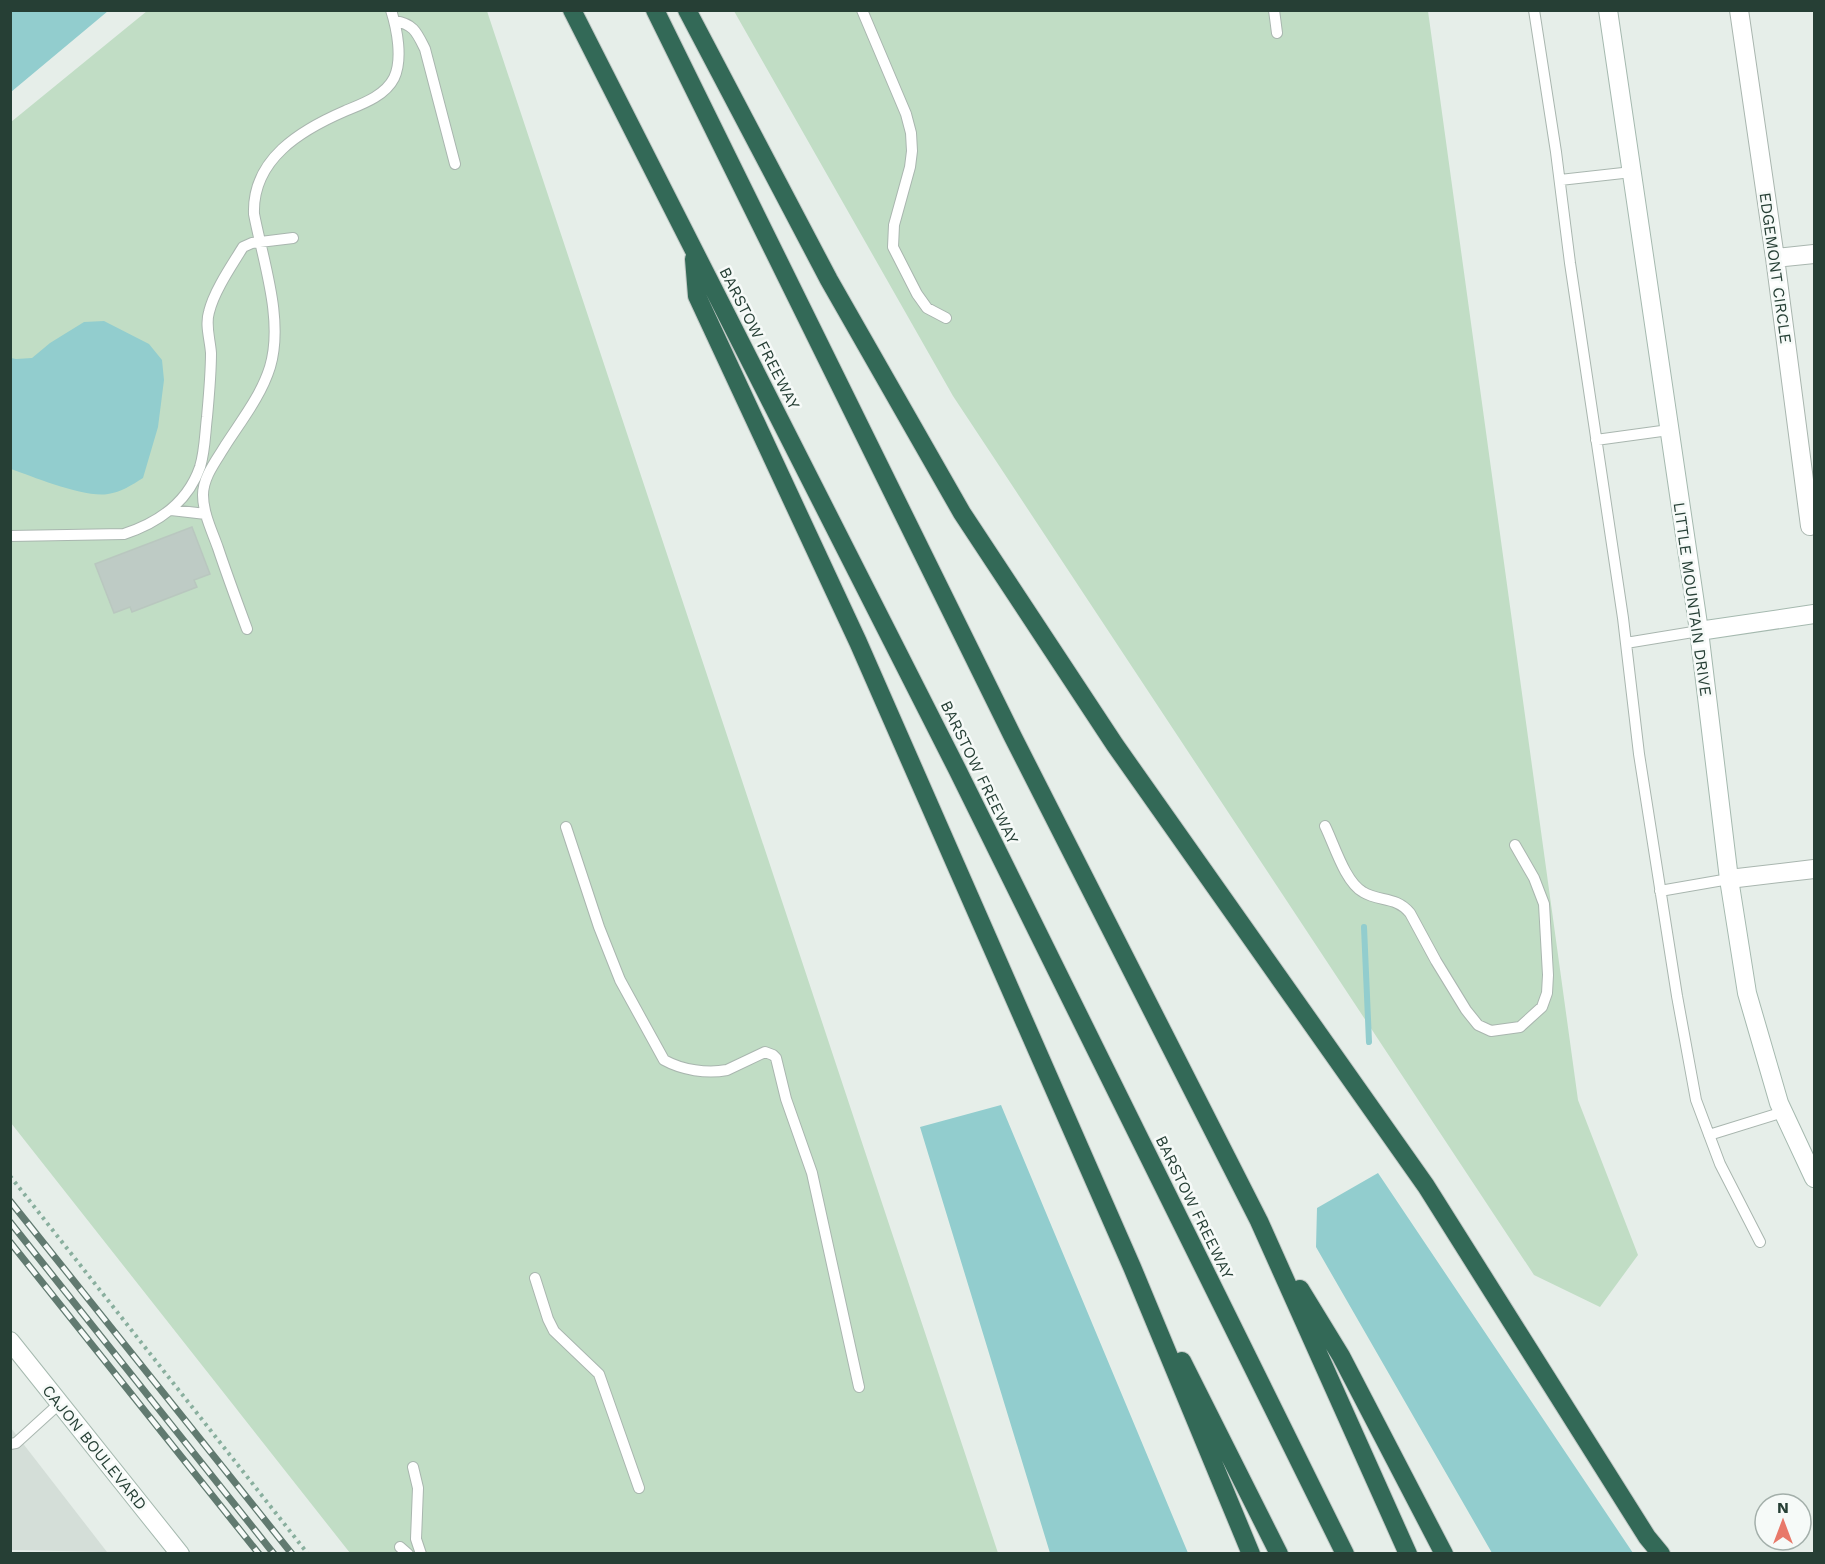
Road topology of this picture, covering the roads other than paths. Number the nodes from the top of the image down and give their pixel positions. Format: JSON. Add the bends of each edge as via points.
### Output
{"nodes":[{"id":1,"x":572,"y":10,"type":"edge"},
{"id":2,"x":655,"y":10,"type":"edge"},
{"id":3,"x":687,"y":10,"type":"edge"},
{"id":4,"x":862,"y":10,"type":"edge"},
{"id":5,"x":1274,"y":10,"type":"edge"},
{"id":6,"x":1534,"y":10,"type":"edge"},
{"id":7,"x":1608,"y":10,"type":"edge"},
{"id":8,"x":1739,"y":10,"type":"edge"},
{"id":9,"x":393,"y":16,"type":"edge"},
{"id":10,"x":1277,"y":33,"type":"dead end"},
{"id":11,"x":456,"y":164,"type":"dead end"},
{"id":12,"x":1632,"y":172,"type":"junction"},
{"id":13,"x":1560,"y":180,"type":"junction"},
{"id":14,"x":293,"y":237,"type":"dead end"},
{"id":15,"x":259,"y":242,"type":"junction"},
{"id":16,"x":693,"y":250,"type":"junction"},
{"id":17,"x":1815,"y":254,"type":"edge"},
{"id":18,"x":1775,"y":258,"type":"junction"},
{"id":19,"x":946,"y":318,"type":"dead end"},
{"id":20,"x":1669,"y":430,"type":"junction"},
{"id":21,"x":1596,"y":440,"type":"junction"},
{"id":22,"x":171,"y":510,"type":"junction"},
{"id":23,"x":206,"y":514,"type":"junction"},
{"id":24,"x":1810,"y":526,"type":"dead end"},
{"id":25,"x":10,"y":536,"type":"edge"},
{"id":26,"x":1815,"y":614,"type":"edge"},
{"id":27,"x":247,"y":629,"type":"dead end"},
{"id":28,"x":1699,"y":631,"type":"junction"},
{"id":29,"x":1626,"y":643,"type":"junction"},
{"id":30,"x":1325,"y":826,"type":"dead end"},
{"id":31,"x":566,"y":827,"type":"dead end"},
{"id":32,"x":1515,"y":845,"type":"dead end"},
{"id":33,"x":1815,"y":868,"type":"edge"},
{"id":34,"x":1729,"y":879,"type":"junction"},
{"id":35,"x":1660,"y":891,"type":"junction"},
{"id":36,"x":1783,"y":1112,"type":"junction"},
{"id":37,"x":1709,"y":1135,"type":"junction"},
{"id":38,"x":1815,"y":1178,"type":"edge"},
{"id":39,"x":1259,"y":1221,"type":"junction"},
{"id":40,"x":1760,"y":1242,"type":"dead end"},
{"id":41,"x":1132,"y":1267,"type":"junction"},
{"id":42,"x":535,"y":1278,"type":"dead end"},
{"id":43,"x":10,"y":1341,"type":"edge"},
{"id":44,"x":859,"y":1387,"type":"dead end"},
{"id":45,"x":60,"y":1403,"type":"junction"},
{"id":46,"x":10,"y":1444,"type":"edge"},
{"id":47,"x":413,"y":1467,"type":"dead end"},
{"id":48,"x":639,"y":1488,"type":"dead end"},
{"id":49,"x":180,"y":1554,"type":"edge"},
{"id":50,"x":421,"y":1554,"type":"edge"},
{"id":51,"x":1251,"y":1554,"type":"edge"},
{"id":52,"x":1279,"y":1554,"type":"edge"},
{"id":53,"x":1345,"y":1554,"type":"edge"},
{"id":54,"x":1408,"y":1554,"type":"edge"},
{"id":55,"x":1443,"y":1554,"type":"edge"},
{"id":56,"x":1661,"y":1554,"type":"edge"}],
"edges":[{"from":1,"to":16,"type":"highway","name":"BARSTOW FREEWAY"},
{"from":2,"to":39,"type":"highway","via":[[1013,738]]},
{"from":3,"to":56,"type":"highway","via":[[829,280],[962,513],[1115,745],[1426,1186]]},
{"from":4,"to":19,"type":"lane","via":[[911,133],[910,167],[894,225],[893,247],[916,294],[927,308]]},
{"from":5,"to":10,"type":"lane"},
{"from":6,"to":13,"type":"lane"},
{"from":7,"to":12,"type":"main road","name":"LITTLE MOUNTAIN DRIVE"},
{"from":8,"to":18,"type":"main road","name":"EDGEMONT CIRCLE"},
{"from":9,"to":11,"type":"lane","via":[[418,34],[425,50]]},
{"from":9,"to":15,"type":"lane","via":[[398,48],[394,78],[382,92],[297,136],[279,153],[266,169],[254,200]]},
{"from":12,"to":13,"type":"lane"},
{"from":12,"to":20,"type":"main road","name":"LITTLE MOUNTAIN DRIVE"},
{"from":13,"to":21,"type":"lane"},
{"from":14,"to":15,"type":"lane"},
{"from":15,"to":22,"type":"lane","via":[[243,247],[208,313],[210,380],[203,452],[191,484]]},
{"from":15,"to":23,"type":"lane","via":[[273,311],[273,352],[258,394],[207,476],[203,495]]},
{"from":16,"to":41,"type":"highway","via":[[697,296],[858,642]]},
{"from":16,"to":53,"type":"highway","name":"BARSTOW FREEWAY","via":[[957,769]]},
{"from":17,"to":18,"type":"main road"},
{"from":18,"to":24,"type":"main road","name":"EDGEMONT CIRCLE"},
{"from":20,"to":21,"type":"lane"},
{"from":20,"to":28,"type":"main road","name":"LITTLE MOUNTAIN DRIVE"},
{"from":21,"to":29,"type":"lane"},
{"from":22,"to":23,"type":"lane"},
{"from":22,"to":25,"type":"lane","via":[[124,534]]},
{"from":23,"to":27,"type":"lane"},
{"from":26,"to":28,"type":"main road"},
{"from":28,"to":29,"type":"lane"},
{"from":28,"to":34,"type":"main road","name":"LITTLE MOUNTAIN DRIVE"},
{"from":29,"to":35,"type":"lane"},
{"from":30,"to":32,"type":"lane","via":[[1355,886],[1369,896],[1404,906],[1466,1010],[1478,1025],[1491,1030],[1520,1027],[1542,1007],[1547,993],[1544,904]]},
{"from":31,"to":44,"type":"lane","via":[[620,980],[664,1060],[689,1069],[721,1072],[765,1052],[776,1058],[812,1173]]},
{"from":33,"to":34,"type":"main road"},
{"from":34,"to":35,"type":"lane"},
{"from":34,"to":36,"type":"main road","name":"LITTLE MOUNTAIN DRIVE","via":[[1747,993]]},
{"from":35,"to":37,"type":"lane","via":[[1696,1100]]},
{"from":36,"to":37,"type":"lane"},
{"from":36,"to":38,"type":"main road","name":"LITTLE MOUNTAIN DRIVE"},
{"from":37,"to":40,"type":"lane"},
{"from":39,"to":54,"type":"highway"},
{"from":39,"to":55,"type":"highway","via":[[1341,1356]]},
{"from":41,"to":51,"type":"highway"},
{"from":41,"to":52,"type":"highway"},
{"from":42,"to":48,"type":"lane","via":[[554,1330],[599,1374]]},
{"from":43,"to":45,"type":"main road","name":"CAJON BOULEVARD"},
{"from":45,"to":46,"type":"lane","via":[[16,1443]]},
{"from":45,"to":49,"type":"main road","name":"CAJON BOULEVARD"},
{"from":47,"to":50,"type":"lane","via":[[418,1488],[416,1539]]}]}
